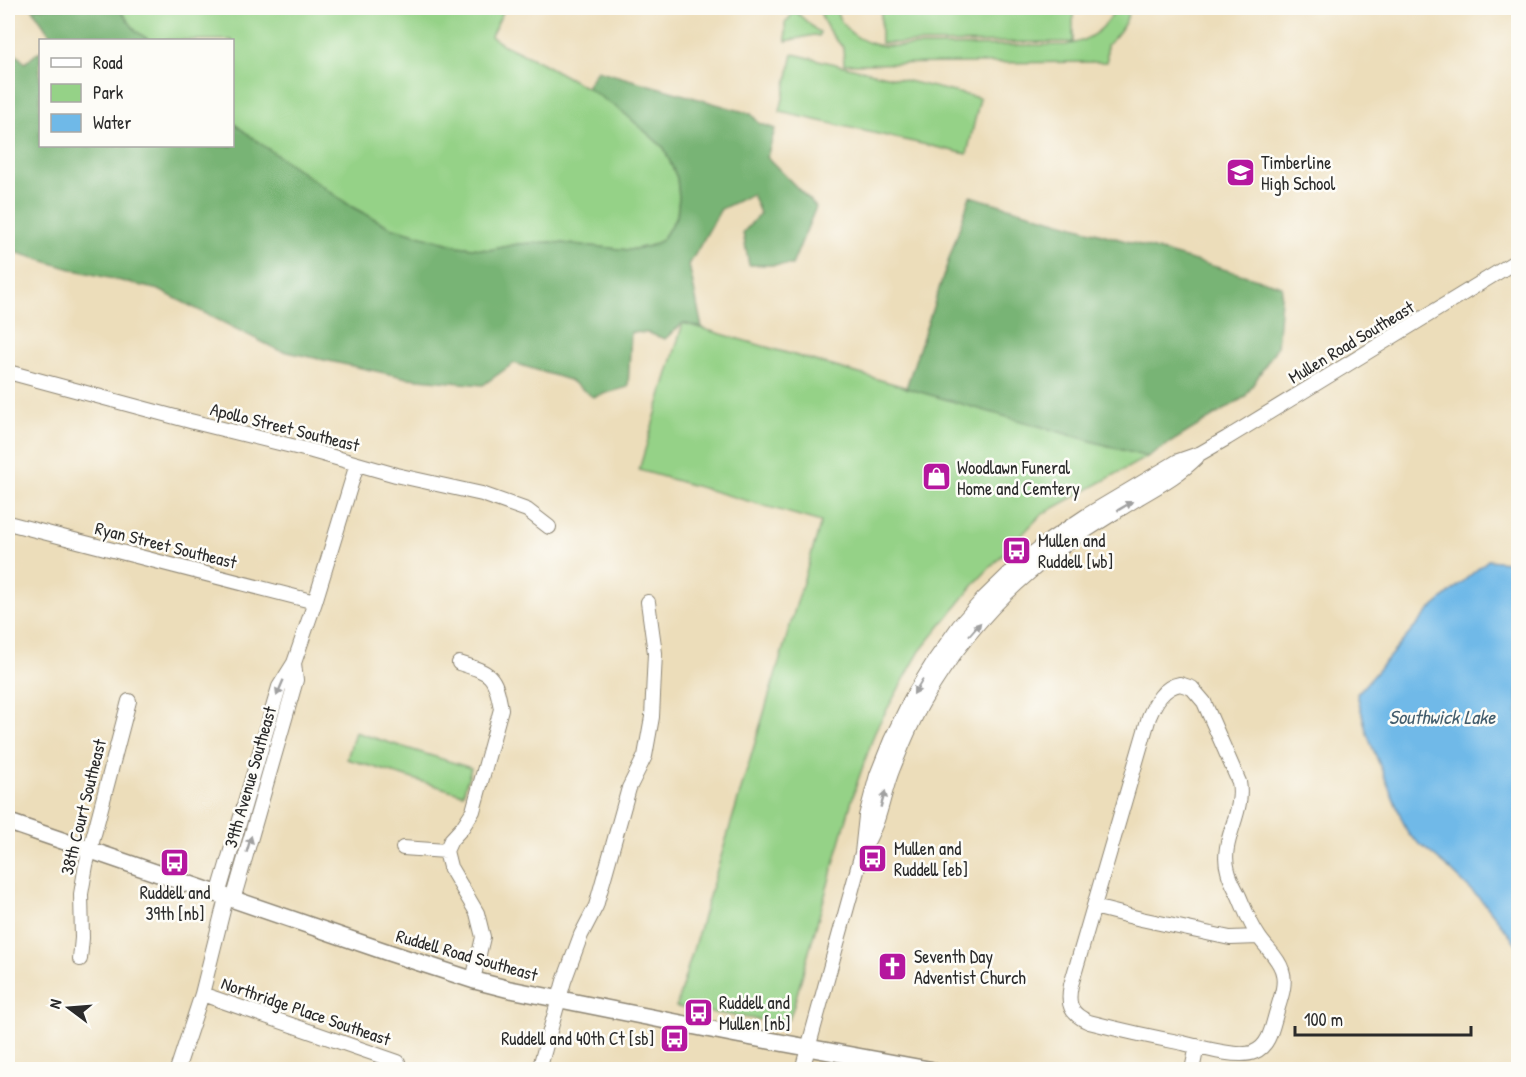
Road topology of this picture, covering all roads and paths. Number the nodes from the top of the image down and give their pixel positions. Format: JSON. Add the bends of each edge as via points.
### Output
{"nodes":[{"id":1,"x":1518,"y":260,"type":"edge"},
{"id":2,"x":8,"y":372,"type":"edge"},
{"id":3,"x":357,"y":464,"type":"junction"},
{"id":4,"x":8,"y":523,"type":"edge"},
{"id":5,"x":549,"y":527,"type":"dead end"},
{"id":6,"x":315,"y":602,"type":"junction"},
{"id":7,"x":648,"y":602,"type":"dead end"},
{"id":8,"x":459,"y":663,"type":"dead end"},
{"id":9,"x":129,"y":701,"type":"dead end"},
{"id":10,"x":8,"y":822,"type":"edge"},
{"id":11,"x":403,"y":848,"type":"dead end"},
{"id":12,"x":90,"y":850,"type":"junction"},
{"id":13,"x":446,"y":851,"type":"junction"},
{"id":14,"x":226,"y":898,"type":"junction"},
{"id":15,"x":1094,"y":907,"type":"junction"},
{"id":16,"x":1259,"y":937,"type":"junction"},
{"id":17,"x":80,"y":959,"type":"dead end"},
{"id":18,"x":473,"y":980,"type":"junction"},
{"id":19,"x":202,"y":994,"type":"junction"},
{"id":20,"x":559,"y":1000,"type":"junction"},
{"id":21,"x":1197,"y":1046,"type":"junction"},
{"id":22,"x":808,"y":1047,"type":"junction"},
{"id":23,"x":398,"y":1062,"type":"dead end"},
{"id":24,"x":177,"y":1070,"type":"edge"},
{"id":25,"x":539,"y":1070,"type":"edge"},
{"id":26,"x":802,"y":1070,"type":"edge"},
{"id":27,"x":931,"y":1070,"type":"edge"},
{"id":28,"x":1192,"y":1070,"type":"edge"}],
"edges":[{"from":1,"to":22,"type":"street","name":"Mullen Road Southeast","via":[[1201,453],[1183,471],[1058,549],[1006,593],[945,665],[922,703],[892,771],[862,853]]},
{"from":2,"to":3,"type":"street","name":"Apollo Street Southeast"},
{"from":3,"to":5,"type":"street","name":"Apollo Street Southeast","via":[[482,494],[527,510]]},
{"from":3,"to":6,"type":"street","name":"39th Avenue Southeast"},
{"from":4,"to":6,"type":"street","name":"Ryan Street Southeast"},
{"from":6,"to":14,"type":"street","name":"39th Avenue Southeast","via":[[294,663],[279,687]]},
{"from":7,"to":20,"type":"street","via":[[655,652],[652,717],[645,756],[629,788],[596,906],[581,935]]},
{"from":8,"to":13,"type":"street","via":[[482,670],[492,678],[501,709],[473,811]]},
{"from":9,"to":12,"type":"street","name":"38th Court Southeast"},
{"from":10,"to":12,"type":"main road","name":"Ruddell Road Southeast"},
{"from":11,"to":13,"type":"street"},
{"from":12,"to":14,"type":"main road","name":"Ruddell Road Southeast"},
{"from":12,"to":17,"type":"street","name":"38th Court Southeast","via":[[81,894]]},
{"from":13,"to":18,"type":"street","via":[[450,867],[477,913],[483,937]]},
{"from":14,"to":18,"type":"main road","name":"Ruddell Road Southeast"},
{"from":14,"to":19,"type":"street","name":"39th Avenue Southeast"},
{"from":15,"to":16,"type":"street","via":[[1221,936]]},
{"from":15,"to":16,"type":"street","via":[[1153,707],[1174,685],[1187,686],[1204,702],[1239,782],[1240,802],[1226,864]]},
{"from":15,"to":21,"type":"street","via":[[1068,996],[1073,1012],[1089,1022]]},
{"from":16,"to":21,"type":"street","via":[[1277,959],[1284,978],[1267,1041],[1254,1053],[1244,1055]]},
{"from":18,"to":20,"type":"main road","name":"Ruddell Road Southeast"},
{"from":19,"to":23,"type":"street","name":"Northridge Place Southeast"},
{"from":19,"to":24,"type":"street","name":"39th Avenue Southeast"},
{"from":20,"to":22,"type":"main road","name":"Ruddell Road Southeast"},
{"from":20,"to":25,"type":"street"},
{"from":21,"to":28,"type":"street"},
{"from":22,"to":26,"type":"street","name":"Mullen Road Southeast"},
{"from":22,"to":27,"type":"main road","name":"Ruddell Road Southeast"}]}
